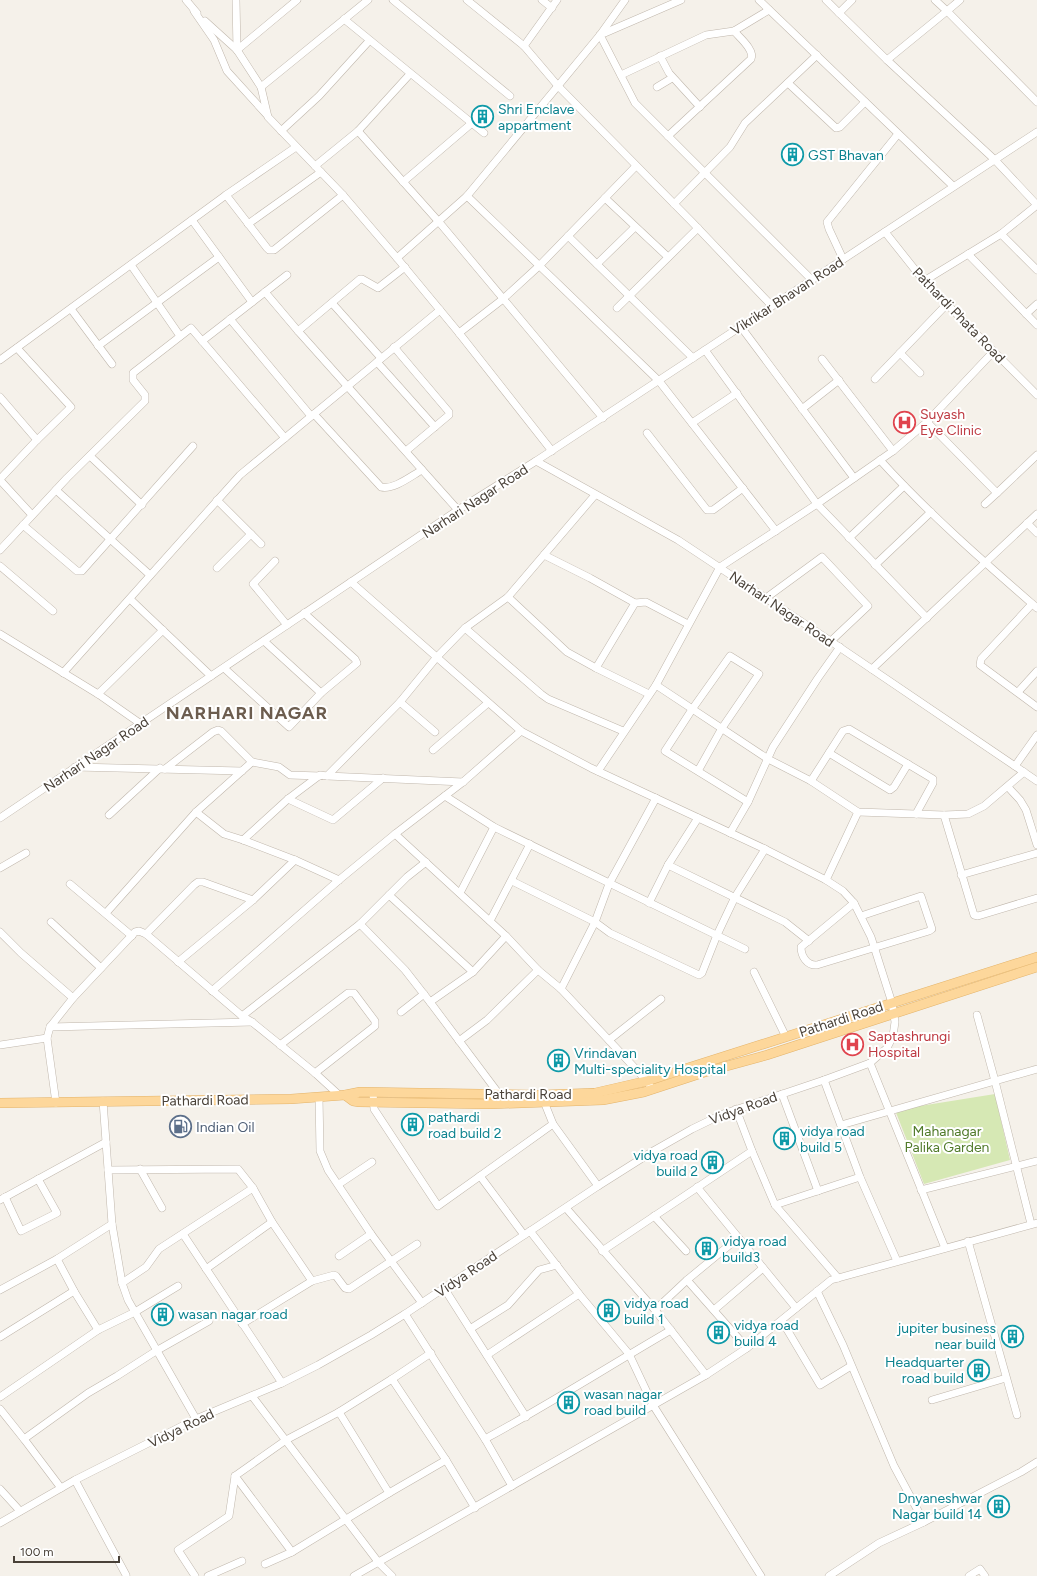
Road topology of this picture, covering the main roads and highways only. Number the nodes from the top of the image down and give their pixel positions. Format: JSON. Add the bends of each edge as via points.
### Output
{"nodes":[{"id":1,"x":1037,"y":958,"type":"edge"},
{"id":2,"x":1037,"y":967,"type":"edge"},
{"id":3,"x":649,"y":1085,"type":"junction"},
{"id":4,"x":342,"y":1095,"type":"junction"},
{"id":5,"x":543,"y":1099,"type":"junction"},
{"id":6,"x":0,"y":1103,"type":"edge"}],
"edges":[{"from":1,"to":3,"type":"main road","name":"Pathardi Road","via":[[786,1037]]},
{"from":2,"to":3,"type":"main road","via":[[767,1055]]},
{"from":3,"to":5,"type":"main road","name":"Pathardi Road"},
{"from":4,"to":5,"type":"main road","name":"Pathardi Road","via":[[360,1092],[499,1094]]},
{"from":4,"to":5,"type":"main road","via":[[353,1101],[373,1103],[503,1104]]},
{"from":4,"to":6,"type":"main road","name":"Pathardi Road","via":[[291,1099]]}]}
